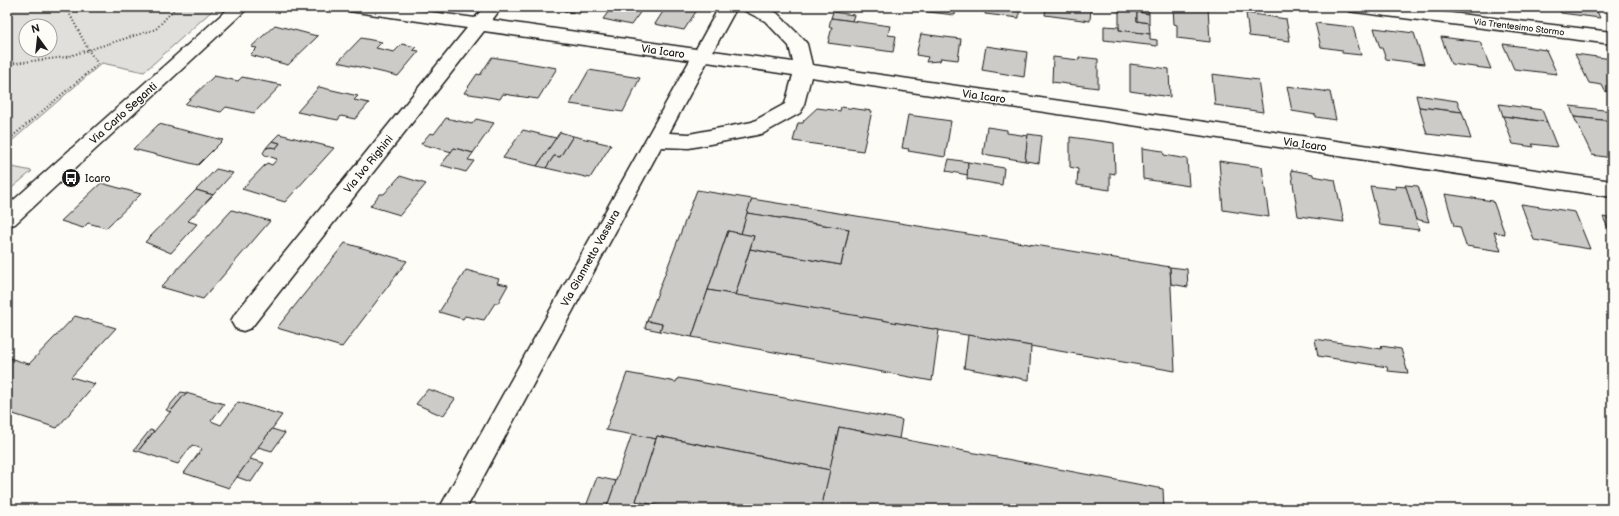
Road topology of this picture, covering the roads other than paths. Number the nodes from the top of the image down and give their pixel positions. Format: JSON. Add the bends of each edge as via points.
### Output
{"nodes":[{"id":1,"x":240,"y":7,"type":"edge"},
{"id":2,"x":356,"y":7,"type":"edge"},
{"id":3,"x":493,"y":7,"type":"edge"},
{"id":4,"x":728,"y":7,"type":"edge"},
{"id":5,"x":751,"y":7,"type":"edge"},
{"id":6,"x":1355,"y":7,"type":"edge"},
{"id":7,"x":479,"y":25,"type":"junction"},
{"id":8,"x":1612,"y":38,"type":"edge"},
{"id":9,"x":700,"y":56,"type":"junction"},
{"id":10,"x":804,"y":70,"type":"junction"},
{"id":11,"x":655,"y":140,"type":"junction"},
{"id":12,"x":1612,"y":189,"type":"edge"},
{"id":13,"x":7,"y":218,"type":"edge"},
{"id":14,"x":243,"y":321,"type":"dead end"},
{"id":15,"x":452,"y":509,"type":"edge"}],
"edges":[{"from":1,"to":13,"type":"street","name":"Via Carlo Seganti"},
{"from":2,"to":7,"type":"street","name":"Via Icaro"},
{"from":3,"to":7,"type":"street","name":"Via Ivo Righini"},
{"from":4,"to":9,"type":"street","name":"Via Giannetto Vassura"},
{"from":5,"to":10,"type":"street","via":[[771,17],[798,44]]},
{"from":6,"to":8,"type":"street","name":"Via Trentesimo Stormo"},
{"from":7,"to":9,"type":"street","name":"Via Icaro"},
{"from":7,"to":14,"type":"street","name":"Via Ivo Righini"},
{"from":9,"to":10,"type":"street","name":"Via Icaro"},
{"from":9,"to":11,"type":"street","name":"Via Giannetto Vassura"},
{"from":10,"to":11,"type":"street","via":[[793,108],[758,128],[689,141]]},
{"from":10,"to":12,"type":"street","name":"Via Icaro"},
{"from":11,"to":15,"type":"street","name":"Via Giannetto Vassura"}]}
